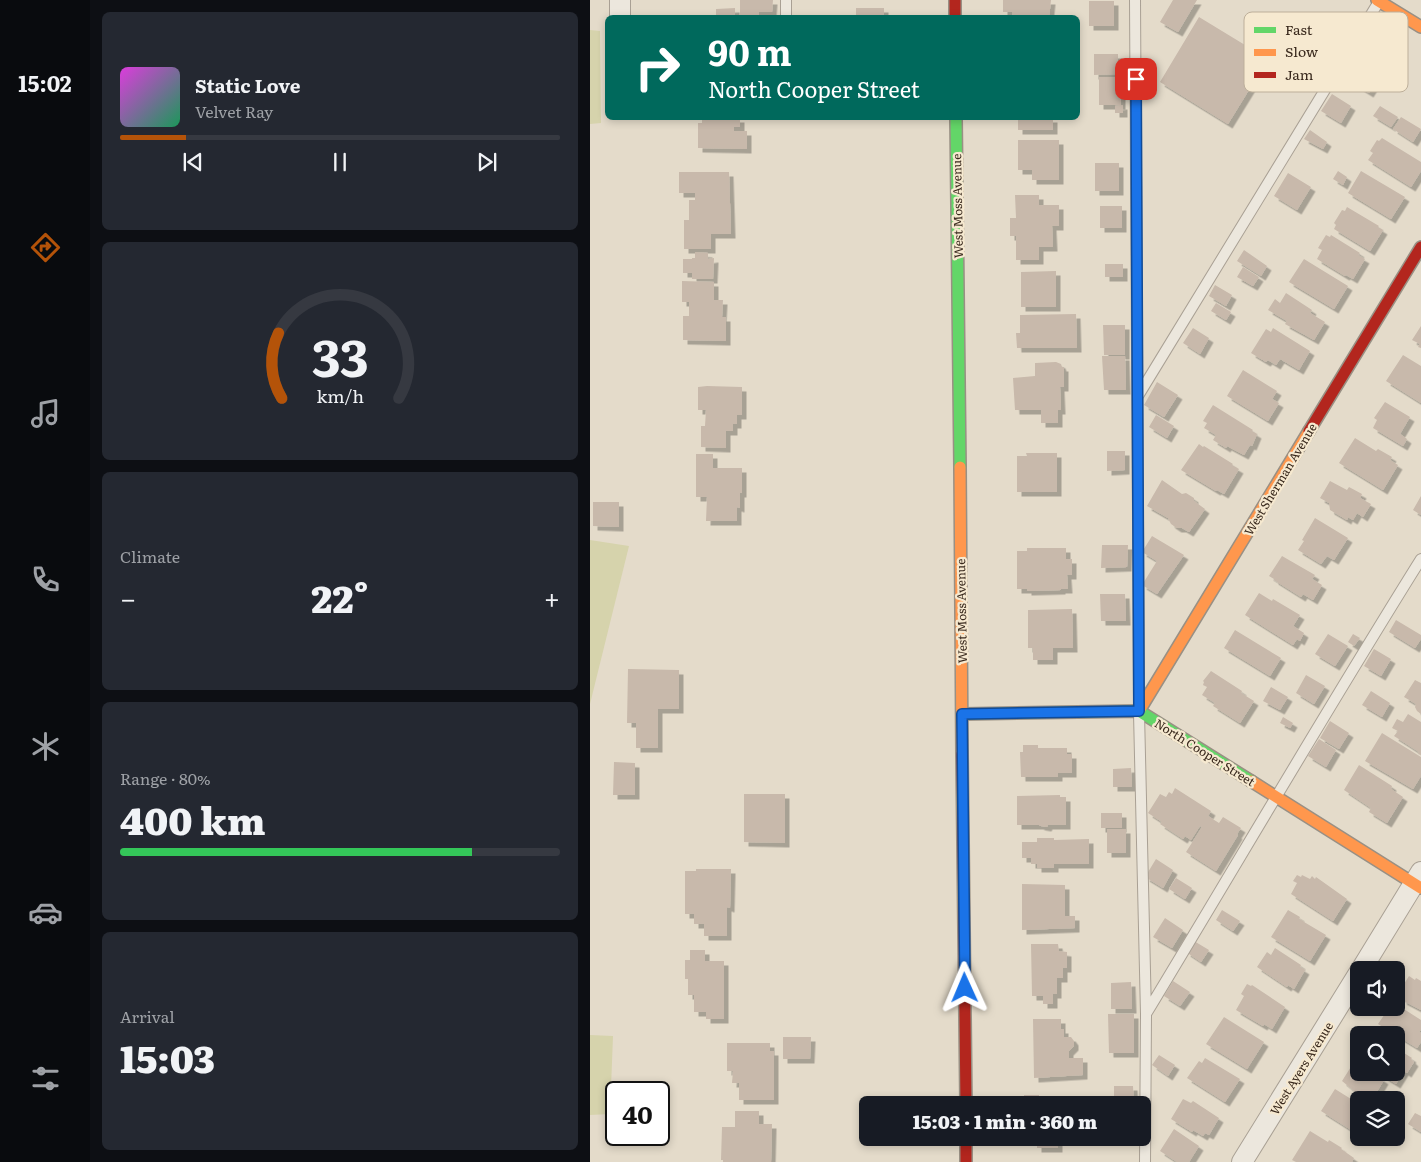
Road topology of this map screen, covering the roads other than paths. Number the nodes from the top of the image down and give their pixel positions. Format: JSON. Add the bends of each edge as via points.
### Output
{"nodes":[{"id":1,"x":620,"y":0,"type":"edge"},
{"id":2,"x":786,"y":0,"type":"edge"},
{"id":3,"x":955,"y":0,"type":"edge"},
{"id":4,"x":1135,"y":0,"type":"edge"},
{"id":5,"x":1378,"y":1,"type":"edge"},
{"id":6,"x":1371,"y":12,"type":"edge"},
{"id":7,"x":1396,"y":12,"type":"edge"},
{"id":8,"x":620,"y":15,"type":"edge"},
{"id":9,"x":786,"y":15,"type":"edge"},
{"id":10,"x":955,"y":15,"type":"edge"},
{"id":11,"x":1408,"y":19,"type":"edge"},
{"id":12,"x":1421,"y":27,"type":"edge"},
{"id":13,"x":1323,"y":92,"type":"edge"},
{"id":14,"x":956,"y":120,"type":"edge"},
{"id":15,"x":1421,"y":247,"type":"edge"},
{"id":16,"x":1137,"y":397,"type":"junction"},
{"id":17,"x":1421,"y":559,"type":"edge"},
{"id":18,"x":1139,"y":711,"type":"junction"},
{"id":19,"x":962,"y":714,"type":"junction"},
{"id":20,"x":1277,"y":798,"type":"junction"},
{"id":21,"x":1419,"y":881,"type":"edge"},
{"id":22,"x":1367,"y":961,"type":"edge"},
{"id":23,"x":1350,"y":988,"type":"edge"},
{"id":24,"x":1146,"y":1014,"type":"junction"},
{"id":25,"x":966,"y":1096,"type":"edge"},
{"id":26,"x":966,"y":1146,"type":"edge"},
{"id":27,"x":966,"y":1162,"type":"edge"},
{"id":28,"x":1145,"y":1162,"type":"edge"},
{"id":29,"x":1242,"y":1162,"type":"edge"}],
"edges":[{"from":1,"to":8,"type":"street"},
{"from":2,"to":9,"type":"lane"},
{"from":3,"to":10,"type":"street"},
{"from":4,"to":16,"type":"lane"},
{"from":5,"to":6,"type":"lane"},
{"from":5,"to":7,"type":"street"},
{"from":11,"to":12,"type":"street"},
{"from":13,"to":16,"type":"lane"},
{"from":14,"to":19,"type":"street","name":"West Moss Avenue"},
{"from":15,"to":18,"type":"street","name":"West Sherman Avenue"},
{"from":16,"to":18,"type":"lane"},
{"from":17,"to":20,"type":"lane"},
{"from":18,"to":19,"type":"street"},
{"from":18,"to":20,"type":"street","name":"North Cooper Street"},
{"from":18,"to":24,"type":"lane"},
{"from":19,"to":25,"type":"street","name":"West Moss Avenue"},
{"from":20,"to":21,"type":"street","name":"North Cooper Street"},
{"from":20,"to":24,"type":"lane"},
{"from":21,"to":22,"type":"street","name":"West Ayers Avenue"},
{"from":23,"to":29,"type":"street","name":"West Ayers Avenue"},
{"from":24,"to":28,"type":"lane"},
{"from":26,"to":27,"type":"street"}]}
